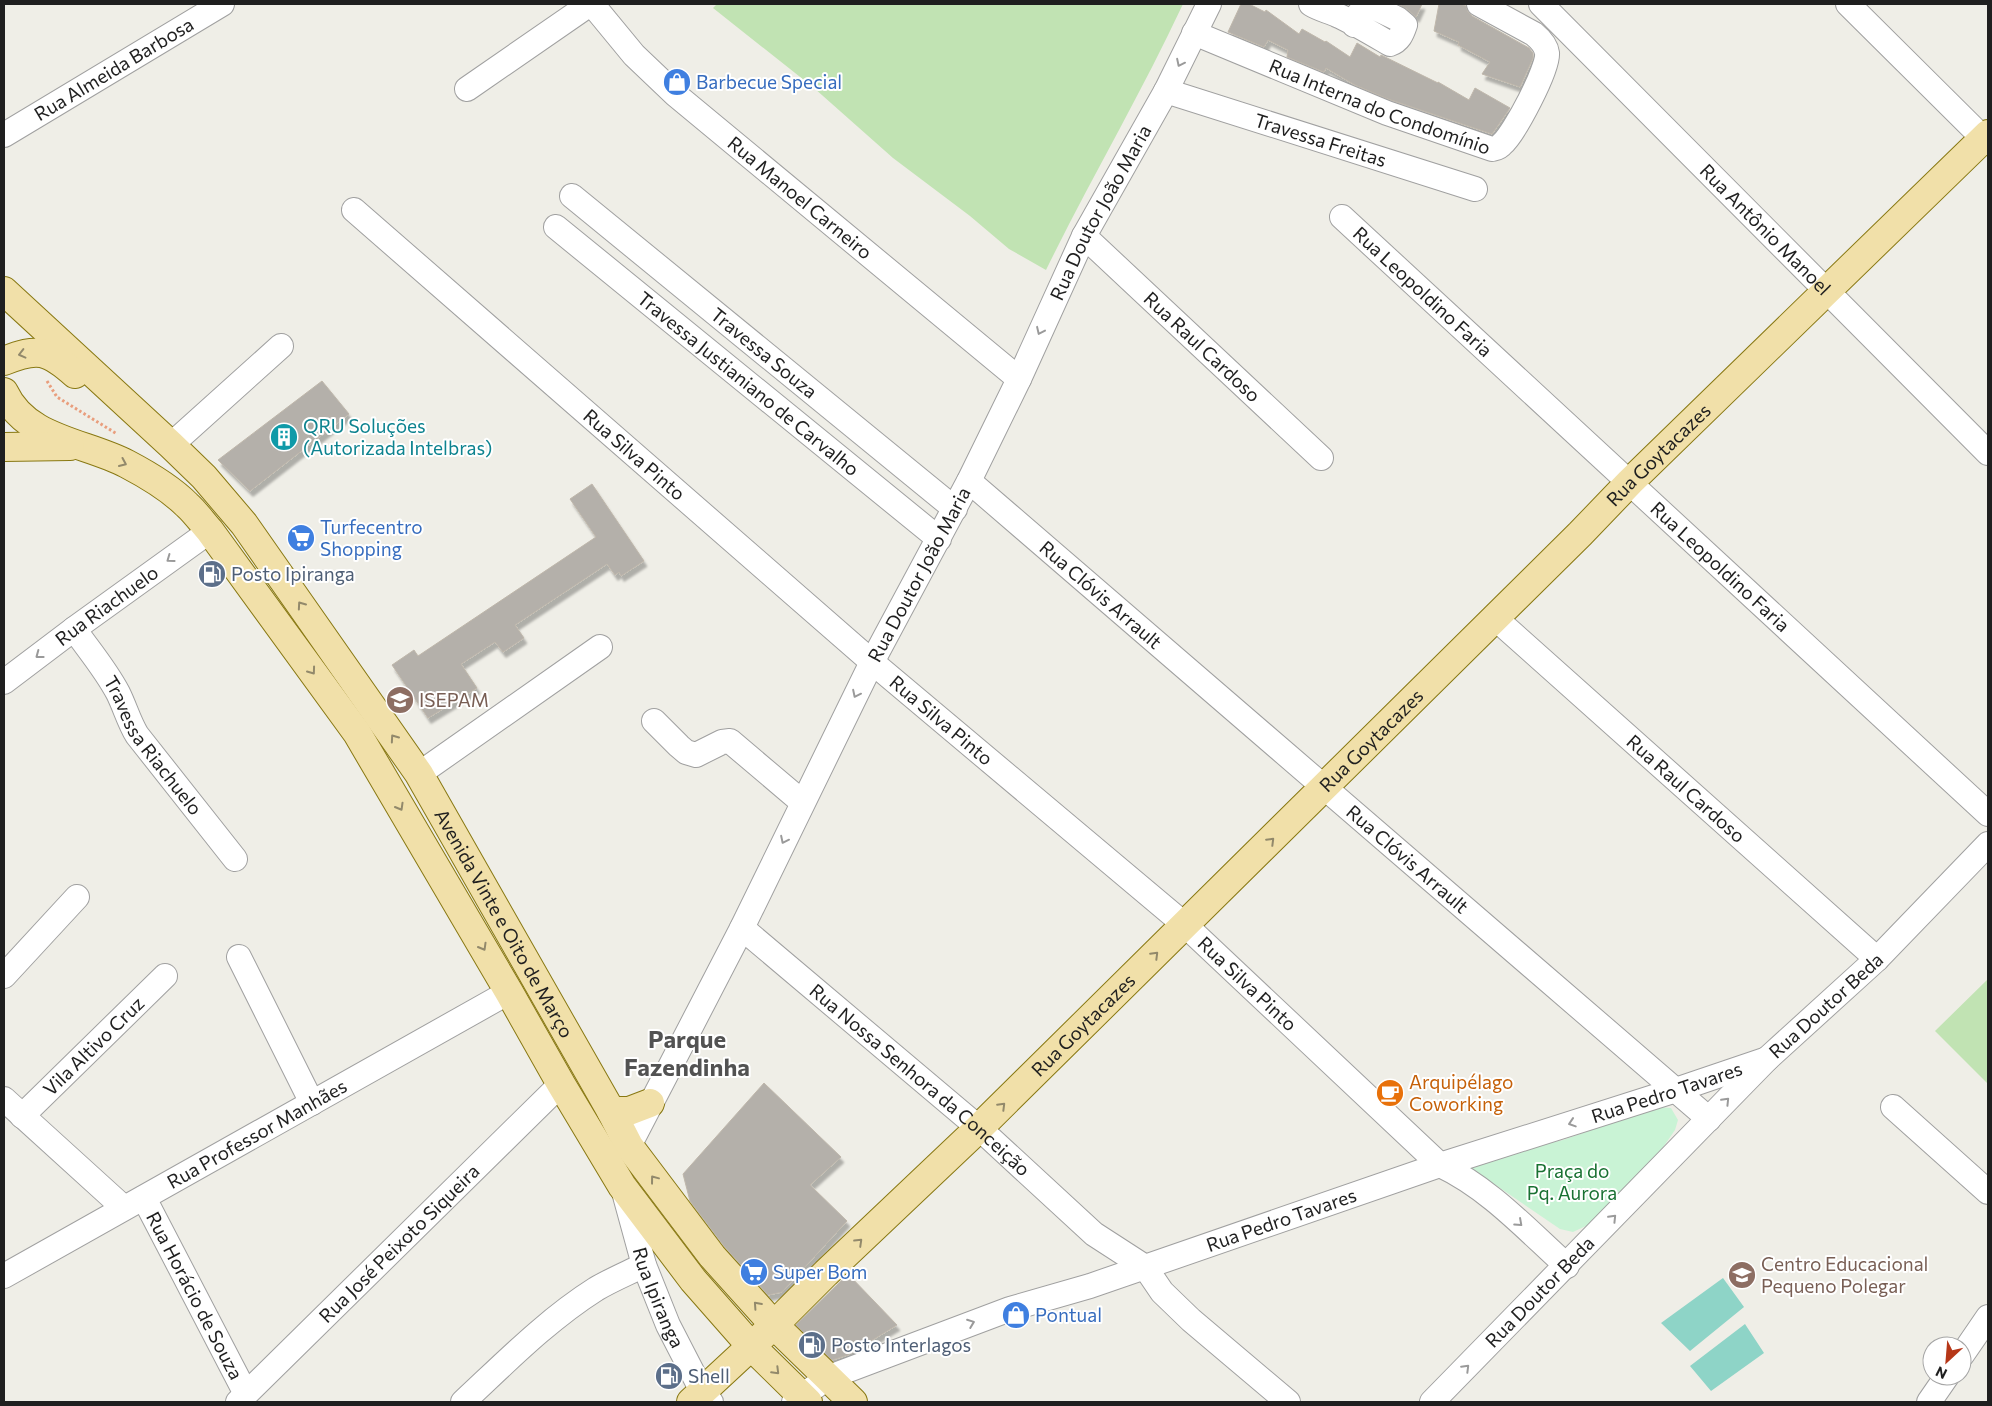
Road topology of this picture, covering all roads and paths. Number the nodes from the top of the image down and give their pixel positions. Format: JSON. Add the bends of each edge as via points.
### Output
{"nodes":[{"id":1,"x":222,"y":4,"type":"edge"},
{"id":2,"x":591,"y":4,"type":"edge"},
{"id":3,"x":1209,"y":4,"type":"edge"},
{"id":4,"x":1311,"y":4,"type":"edge"},
{"id":5,"x":1479,"y":4,"type":"edge"},
{"id":6,"x":1541,"y":4,"type":"edge"},
{"id":7,"x":1848,"y":4,"type":"edge"},
{"id":8,"x":1354,"y":25,"type":"dead end"},
{"id":9,"x":1194,"y":33,"type":"junction"},
{"id":10,"x":467,"y":90,"type":"dead end"},
{"id":11,"x":1166,"y":92,"type":"junction"},
{"id":12,"x":4,"y":135,"type":"edge"},
{"id":13,"x":1987,"y":138,"type":"edge"},
{"id":14,"x":1475,"y":189,"type":"dead end"},
{"id":15,"x":572,"y":196,"type":"dead end"},
{"id":16,"x":354,"y":210,"type":"dead end"},
{"id":17,"x":1342,"y":217,"type":"dead end"},
{"id":18,"x":556,"y":227,"type":"dead end"},
{"id":19,"x":1084,"y":236,"type":"junction"},
{"id":20,"x":4,"y":291,"type":"edge"},
{"id":21,"x":1827,"y":292,"type":"junction"},
{"id":22,"x":282,"y":346,"type":"dead end"},
{"id":23,"x":4,"y":360,"type":"edge"},
{"id":24,"x":1019,"y":379,"type":"junction"},
{"id":25,"x":4,"y":392,"type":"edge"},
{"id":26,"x":167,"y":441,"type":"junction"},
{"id":27,"x":77,"y":446,"type":"junction"},
{"id":28,"x":4,"y":447,"type":"edge"},
{"id":29,"x":1988,"y":453,"type":"edge"},
{"id":30,"x":1321,"y":458,"type":"dead end"},
{"id":31,"x":969,"y":481,"type":"junction"},
{"id":32,"x":1630,"y":482,"type":"junction"},
{"id":33,"x":955,"y":509,"type":"junction"},
{"id":34,"x":210,"y":531,"type":"junction"},
{"id":35,"x":939,"y":539,"type":"junction"},
{"id":36,"x":1495,"y":618,"type":"junction"},
{"id":37,"x":74,"y":629,"type":"junction"},
{"id":38,"x":600,"y":647,"type":"dead end"},
{"id":39,"x":872,"y":662,"type":"junction"},
{"id":40,"x":4,"y":682,"type":"edge"},
{"id":41,"x":654,"y":722,"type":"dead end"},
{"id":42,"x":419,"y":774,"type":"junction"},
{"id":43,"x":1325,"y":787,"type":"junction"},
{"id":44,"x":802,"y":802,"type":"junction"},
{"id":45,"x":1988,"y":814,"type":"edge"},
{"id":46,"x":1988,"y":844,"type":"edge"},
{"id":47,"x":234,"y":860,"type":"dead end"},
{"id":48,"x":77,"y":897,"type":"dead end"},
{"id":49,"x":1185,"y":925,"type":"junction"},
{"id":50,"x":742,"y":928,"type":"junction"},
{"id":51,"x":239,"y":958,"type":"dead end"},
{"id":52,"x":1877,"y":959,"type":"junction"},
{"id":53,"x":4,"y":976,"type":"edge"},
{"id":54,"x":166,"y":976,"type":"dead end"},
{"id":55,"x":509,"y":992,"type":"junction"},
{"id":56,"x":1768,"y":1059,"type":"junction"},
{"id":57,"x":560,"y":1084,"type":"junction"},
{"id":58,"x":1676,"y":1090,"type":"junction"},
{"id":59,"x":4,"y":1099,"type":"edge"},
{"id":60,"x":312,"y":1103,"type":"junction"},
{"id":61,"x":650,"y":1103,"type":"junction"},
{"id":62,"x":1892,"y":1107,"type":"dead end"},
{"id":63,"x":611,"y":1111,"type":"junction"},
{"id":64,"x":22,"y":1116,"type":"junction"},
{"id":65,"x":1709,"y":1119,"type":"junction"},
{"id":66,"x":980,"y":1128,"type":"junction"},
{"id":67,"x":629,"y":1146,"type":"junction"},
{"id":68,"x":1477,"y":1153,"type":"junction"},
{"id":69,"x":1440,"y":1165,"type":"junction"},
{"id":70,"x":622,"y":1186,"type":"junction"},
{"id":71,"x":1482,"y":1190,"type":"junction"},
{"id":72,"x":1988,"y":1192,"type":"edge"},
{"id":73,"x":134,"y":1203,"type":"junction"},
{"id":74,"x":1094,"y":1234,"type":"junction"},
{"id":75,"x":644,"y":1265,"type":"junction"},
{"id":76,"x":1567,"y":1266,"type":"junction"},
{"id":77,"x":1145,"y":1267,"type":"junction"},
{"id":78,"x":4,"y":1276,"type":"edge"},
{"id":79,"x":1090,"y":1286,"type":"junction"},
{"id":80,"x":1988,"y":1317,"type":"edge"},
{"id":81,"x":774,"y":1325,"type":"junction"},
{"id":82,"x":1972,"y":1340,"type":"edge"},
{"id":83,"x":751,"y":1346,"type":"junction"},
{"id":84,"x":827,"y":1378,"type":"junction"},
{"id":85,"x":1940,"y":1386,"type":"edge"},
{"id":86,"x":242,"y":1398,"type":"edge"},
{"id":87,"x":702,"y":1399,"type":"edge"},
{"id":88,"x":801,"y":1400,"type":"edge"},
{"id":89,"x":463,"y":1402,"type":"edge"},
{"id":90,"x":853,"y":1402,"type":"edge"},
{"id":91,"x":1288,"y":1402,"type":"edge"},
{"id":92,"x":1432,"y":1402,"type":"edge"},
{"id":93,"x":1929,"y":1402,"type":"edge"}],
"edges":[{"from":1,"to":12,"type":"street","name":"Rua Almeida Barbosa"},
{"from":2,"to":10,"type":"street"},
{"from":2,"to":24,"type":"street","name":"Rua Manoel Carneiro","via":[[634,55],[676,95]]},
{"from":3,"to":9,"type":"street","name":"Rua Doutor João Maria"},
{"from":4,"to":8,"type":"street"},
{"from":5,"to":9,"type":"street","name":"Rua Interna do Condomínio","via":[[1534,34],[1547,52],[1541,76],[1516,125],[1498,148],[1387,112]]},
{"from":6,"to":21,"type":"street","name":"Rua Antônio Manoel"},
{"from":7,"to":13,"type":"street"},
{"from":9,"to":11,"type":"street","name":"Rua Doutor João Maria","one_way":true},
{"from":11,"to":14,"type":"street","name":"Travessa Freitas"},
{"from":11,"to":19,"type":"street","name":"Rua Doutor João Maria"},
{"from":13,"to":21,"type":"main road","name":"Rua Goytacazes"},
{"from":15,"to":33,"type":"street","name":"Travessa Souza"},
{"from":16,"to":39,"type":"street","name":"Rua Silva Pinto"},
{"from":17,"to":32,"type":"street","name":"Rua Leopoldino Faria"},
{"from":18,"to":35,"type":"street","name":"Travessa Justianiano de Carvalho"},
{"from":19,"to":24,"type":"street","name":"Rua Doutor João Maria","one_way":true},
{"from":19,"to":30,"type":"street","name":"Rua Raul Cardoso"},
{"from":20,"to":26,"type":"main road","name":"Avenida Vinte e Oito de Março"},
{"from":21,"to":29,"type":"street","name":"Rua Antônio Manoel"},
{"from":21,"to":32,"type":"main road","name":"Rua Goytacazes"},
{"from":22,"to":26,"type":"street"},
{"from":26,"to":23,"type":"main road","one_way":true,"via":[[138,432],[50,354],[29,352]]},
{"from":24,"to":31,"type":"street","name":"Rua Doutor João Maria"},
{"from":25,"to":27,"type":"main road","name":"Avenida Vinte e Oito de Março","via":[[9,404],[24,418]]},
{"from":42,"to":26,"type":"main road","name":"Avenida Vinte e Oito de Março","one_way":true,"via":[[244,524],[204,477]]},
{"from":27,"to":28,"type":"main road"},
{"from":27,"to":34,"type":"main road","name":"Avenida Vinte e Oito de Março","one_way":true,"via":[[124,463],[158,481],[187,504]]},
{"from":31,"to":33,"type":"street","name":"Rua Doutor João Maria"},
{"from":31,"to":43,"type":"street","name":"Rua Clóvis Arrault"},
{"from":32,"to":36,"type":"main road","name":"Rua Goytacazes"},
{"from":32,"to":45,"type":"street","name":"Rua Leopoldino Faria"},
{"from":33,"to":35,"type":"street","name":"Rua Doutor João Maria"},
{"from":34,"to":37,"type":"street","name":"Rua Riachuelo","one_way":true},
{"from":34,"to":55,"type":"main road","name":"Avenida Vinte e Oito de Março","one_way":true,"via":[[357,733]]},
{"from":35,"to":39,"type":"street","name":"Rua Doutor João Maria"},
{"from":36,"to":43,"type":"main road","name":"Rua Goytacazes"},
{"from":36,"to":52,"type":"street","name":"Rua Raul Cardoso"},
{"from":37,"to":40,"type":"street","name":"Rua Riachuelo","one_way":true},
{"from":37,"to":47,"type":"street","name":"Travessa Riachuelo","via":[[106,673],[137,736]]},
{"from":38,"to":42,"type":"street"},
{"from":39,"to":44,"type":"street","name":"Rua Doutor João Maria","one_way":true},
{"from":39,"to":49,"type":"street","name":"Rua Silva Pinto"},
{"from":41,"to":44,"type":"street","via":[[686,752],[696,755],[730,741]]},
{"from":42,"to":63,"type":"main road","name":"Avenida Vinte e Oito de Março"},
{"from":49,"to":43,"type":"main road","name":"Rua Goytacazes","one_way":true},
{"from":43,"to":58,"type":"street","name":"Rua Clóvis Arrault"},
{"from":44,"to":50,"type":"street","name":"Rua Doutor João Maria","one_way":true},
{"from":46,"to":52,"type":"street","name":"Rua Doutor Beda"},
{"from":48,"to":53,"type":"street"},
{"from":66,"to":49,"type":"main road","name":"Rua Goytacazes","one_way":true},
{"from":49,"to":69,"type":"street","name":"Rua Silva Pinto"},
{"from":50,"to":61,"type":"street","name":"Rua Doutor João Maria"},
{"from":50,"to":66,"type":"street","name":"Rua Nossa Senhora da Conceição"},
{"from":51,"to":60,"type":"street"},
{"from":52,"to":56,"type":"street","name":"Rua Doutor Beda"},
{"from":54,"to":64,"type":"street","name":"Vila Altivo Cruz"},
{"from":55,"to":57,"type":"main road","name":"Avenida Vinte e Oito de Março"},
{"from":55,"to":60,"type":"street","name":"Rua Professor Manhães"},
{"from":56,"to":58,"type":"street","name":"Rua Pedro Tavares"},
{"from":65,"to":56,"type":"street","name":"Rua Doutor Beda","one_way":true},
{"from":57,"to":70,"type":"main road","name":"Avenida Vinte e Oito de Março"},
{"from":57,"to":86,"type":"street","name":"Rua José Peixoto Siqueira"},
{"from":58,"to":65,"type":"street","name":"Rua Clóvis Arrault"},
{"from":58,"to":68,"type":"street","name":"Rua Pedro Tavares","one_way":true},
{"from":59,"to":64,"type":"street"},
{"from":60,"to":73,"type":"street","name":"Rua Professor Manhães"},
{"from":61,"to":63,"type":"main road","via":[[629,1111]]},
{"from":61,"to":67,"type":"street","name":"Rua Doutor João Maria"},
{"from":62,"to":72,"type":"street"},
{"from":63,"to":67,"type":"main road","name":"Avenida Vinte e Oito de Março"},
{"from":64,"to":73,"type":"street"},
{"from":76,"to":65,"type":"street","name":"Rua Doutor Beda","one_way":true},
{"from":66,"to":74,"type":"street","name":"Rua Nossa Senhora da Conceição"},
{"from":81,"to":66,"type":"main road","name":"Rua Goytacazes","one_way":true},
{"from":67,"to":70,"type":"main road","via":[[622,1159]]},
{"from":81,"to":67,"type":"main road","name":"Avenida Vinte e Oito de Março","one_way":true,"via":[[712,1256]]},
{"from":68,"to":69,"type":"street","name":"Rua Pedro Tavares"},
{"from":68,"to":71,"type":"street","via":[[1477,1176]]},
{"from":69,"to":71,"type":"street","name":"Rua Silva Pinto"},
{"from":69,"to":77,"type":"street","name":"Rua Pedro Tavares"},
{"from":70,"to":75,"type":"street","name":"Rua Ipiranga"},
{"from":70,"to":83,"type":"main road","name":"Avenida Vinte e Oito de Março","via":[[693,1280]]},
{"from":71,"to":76,"type":"street","name":"Rua Silva Pinto","one_way":true},
{"from":73,"to":78,"type":"street","name":"Rua Professor Manhães"},
{"from":73,"to":86,"type":"street","name":"Rua Horácio de Souza"},
{"from":74,"to":77,"type":"street","name":"Rua Nossa Senhora da Conceição"},
{"from":74,"to":79,"type":"street","name":"Rua Nossa Senhora da Conceição","via":[[1102,1252],[1101,1267]]},
{"from":75,"to":87,"type":"street","name":"Rua Ipiranga"},
{"from":75,"to":89,"type":"street","via":[[596,1289],[564,1312]]},
{"from":92,"to":76,"type":"street","name":"Rua Doutor Beda","one_way":true},
{"from":77,"to":79,"type":"street","name":"Rua Pedro Tavares"},
{"from":77,"to":91,"type":"street","name":"Rua Nossa Senhora da Conceição","via":[[1162,1292],[1191,1320]]},
{"from":84,"to":79,"type":"street","name":"Rua Pedro Tavares","one_way":true,"via":[[1010,1309]]},
{"from":80,"to":82,"type":"street"},
{"from":81,"to":83,"type":"main road","name":"Rua Goytacazes"},
{"from":81,"to":84,"type":"main road","name":"Avenida Vinte e Oito de Março"},
{"from":83,"to":87,"type":"main road","name":"Rua Goytacazes"},
{"from":83,"to":88,"type":"main road","name":"Avenida Vinte e Oito de Março","one_way":true},
{"from":84,"to":88,"type":"street","name":"Rua Pedro Tavares"},
{"from":84,"to":90,"type":"main road","name":"Avenida Vinte e Oito de Março"},
{"from":85,"to":93,"type":"street"}]}
